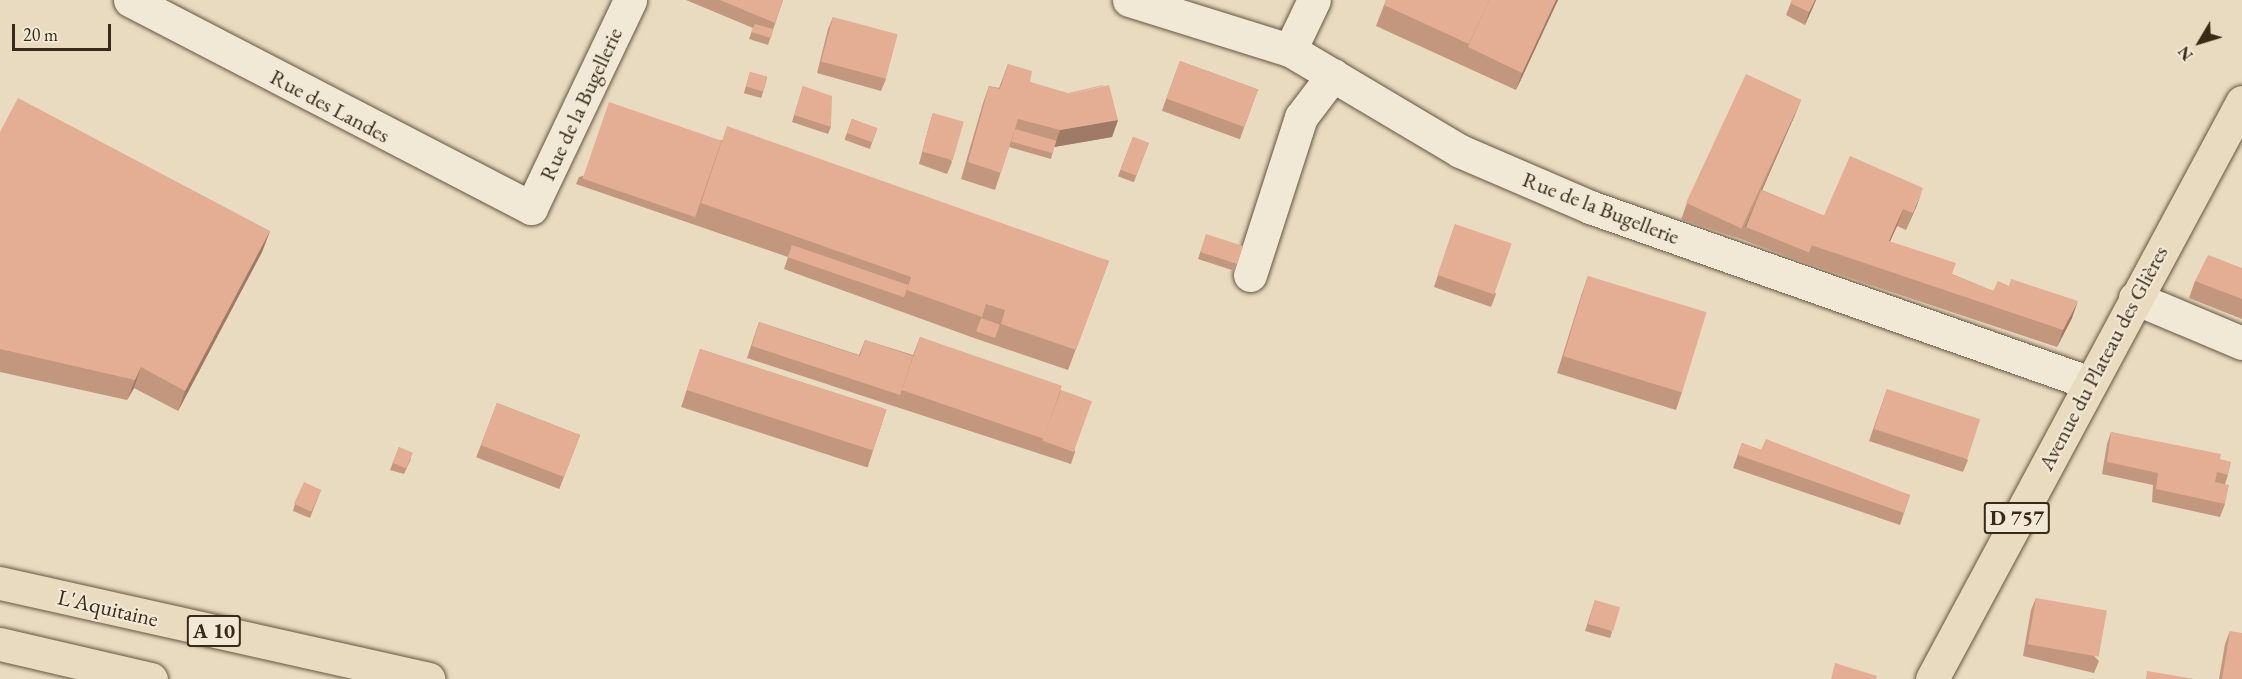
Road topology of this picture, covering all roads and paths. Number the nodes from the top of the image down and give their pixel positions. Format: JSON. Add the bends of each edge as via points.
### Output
{"nodes":[{"id":1,"x":130,"y":0,"type":"edge"},
{"id":2,"x":630,"y":0,"type":"edge"},
{"id":3,"x":1129,"y":0,"type":"edge"},
{"id":4,"x":1314,"y":0,"type":"edge"},
{"id":5,"x":1290,"y":50,"type":"junction"},
{"id":6,"x":1333,"y":75,"type":"junction"},
{"id":7,"x":2242,"y":102,"type":"edge"},
{"id":8,"x":531,"y":208,"type":"joint"},
{"id":9,"x":1250,"y":275,"type":"dead end"},
{"id":10,"x":2135,"y":298,"type":"junction"},
{"id":11,"x":2242,"y":343,"type":"edge"},
{"id":12,"x":2090,"y":383,"type":"junction"},
{"id":13,"x":0,"y":584,"type":"edge"},
{"id":14,"x":0,"y":644,"type":"edge"},
{"id":15,"x":151,"y":679,"type":"edge"},
{"id":16,"x":428,"y":679,"type":"edge"},
{"id":17,"x":1932,"y":679,"type":"edge"}],
"edges":[{"from":1,"to":8,"type":"street","name":"Rue des Landes"},
{"from":2,"to":8,"type":"street","name":"Rue de la Bugellerie"},
{"from":3,"to":5,"type":"street","name":"Rue de la Bugellerie"},
{"from":4,"to":5,"type":"street"},
{"from":5,"to":6,"type":"street","name":"Rue de la Bugellerie"},
{"from":6,"to":9,"type":"street","via":[[1301,117]]},
{"from":6,"to":12,"type":"street","name":"Rue de la Bugellerie","via":[[1460,151],[1590,207]]},
{"from":7,"to":10,"type":"main road","name":"Avenue du Plateau des Glières","number":"D 757"},
{"from":10,"to":11,"type":"street"},
{"from":10,"to":12,"type":"main road","name":"Avenue du Plateau des Glières","number":"D 757"},
{"from":12,"to":17,"type":"main road","name":"Avenue du Plateau des Glières","number":"D 757"},
{"from":13,"to":16,"type":"main road","name":"L'Aquitaine","number":"A 10"},
{"from":14,"to":15,"type":"main road"}]}
